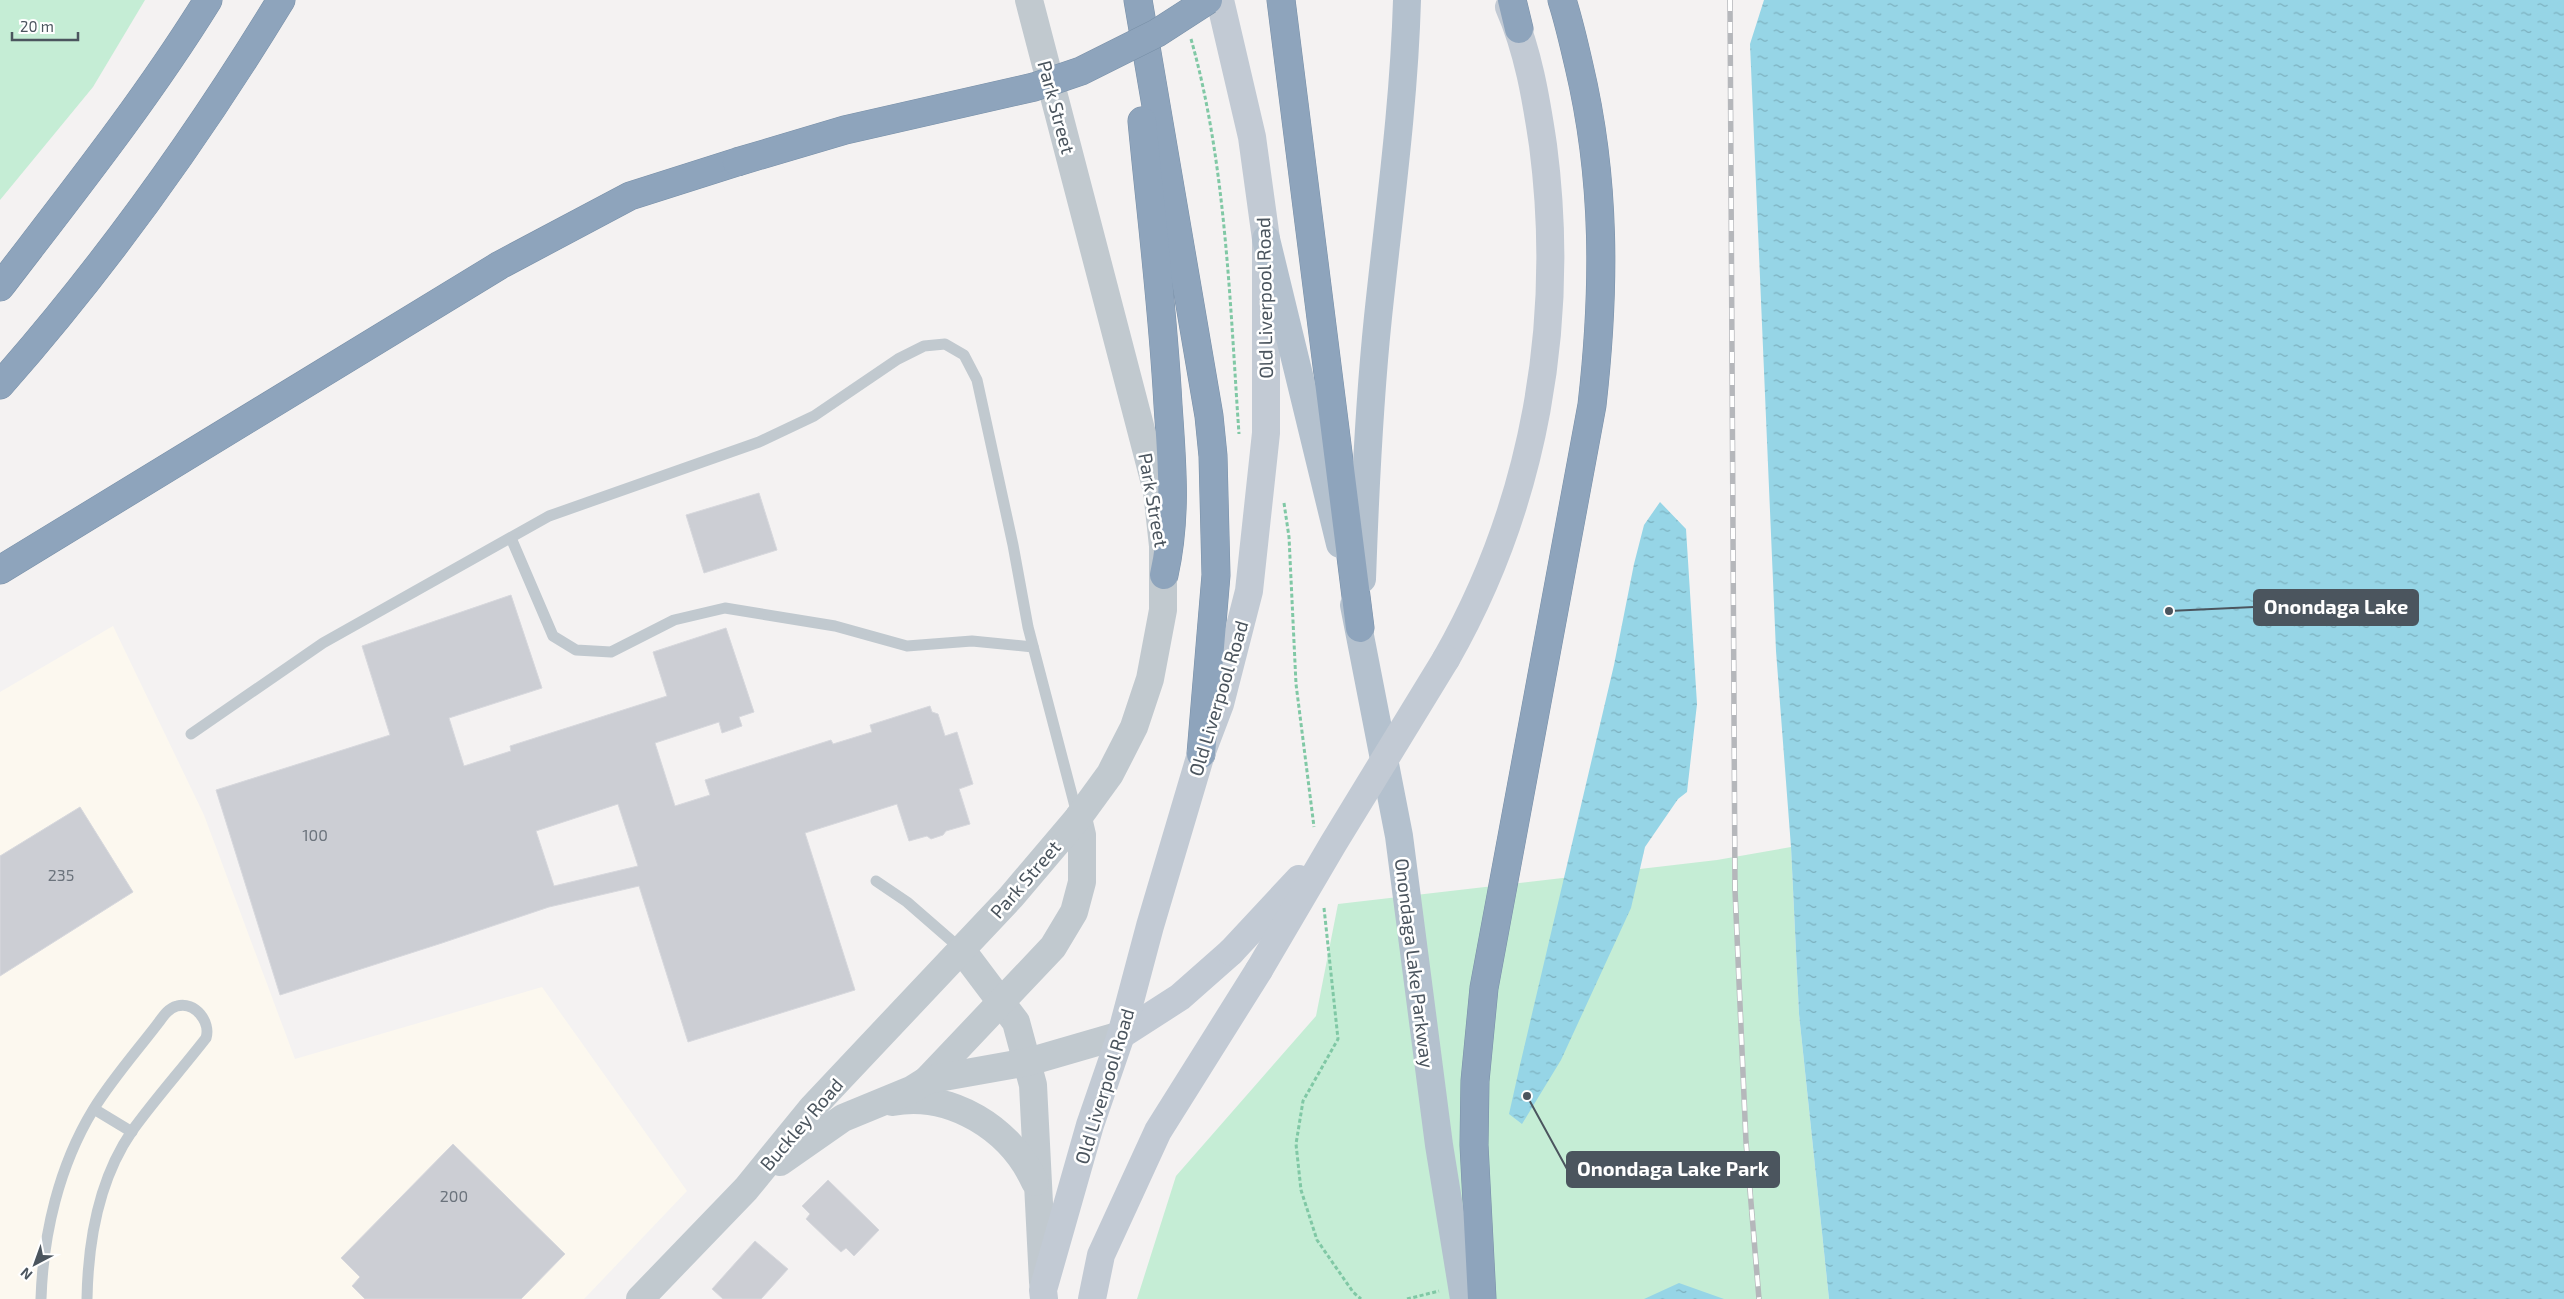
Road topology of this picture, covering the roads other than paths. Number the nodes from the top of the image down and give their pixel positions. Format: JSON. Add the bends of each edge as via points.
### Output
{"nodes":[{"id":1,"x":208,"y":0,"type":"edge"},
{"id":2,"x":281,"y":0,"type":"edge"},
{"id":3,"x":1029,"y":0,"type":"edge"},
{"id":4,"x":1136,"y":0,"type":"edge"},
{"id":5,"x":1208,"y":0,"type":"edge"},
{"id":6,"x":1220,"y":0,"type":"edge"},
{"id":7,"x":1280,"y":0,"type":"edge"},
{"id":8,"x":1408,"y":0,"type":"edge"},
{"id":9,"x":1506,"y":0,"type":"edge"},
{"id":10,"x":1512,"y":0,"type":"edge"},
{"id":11,"x":1562,"y":0,"type":"edge"},
{"id":12,"x":1519,"y":30,"type":"junction"},
{"id":13,"x":1266,"y":239,"type":"junction"},
{"id":14,"x":0,"y":287,"type":"edge"},
{"id":15,"x":0,"y":385,"type":"edge"},
{"id":16,"x":511,"y":538,"type":"junction"},
{"id":17,"x":0,"y":570,"type":"edge"},
{"id":18,"x":1164,"y":574,"type":"junction"},
{"id":19,"x":1360,"y":628,"type":"junction"},
{"id":20,"x":1033,"y":647,"type":"junction"},
{"id":21,"x":191,"y":734,"type":"dead end"},
{"id":22,"x":1201,"y":754,"type":"junction"},
{"id":23,"x":1078,"y":818,"type":"junction"},
{"id":24,"x":1323,"y":836,"type":"junction"},
{"id":25,"x":876,"y":881,"type":"dead end"},
{"id":26,"x":961,"y":950,"type":"junction"},
{"id":27,"x":1001,"y":1002,"type":"junction"},
{"id":28,"x":1121,"y":1035,"type":"junction"},
{"id":29,"x":1028,"y":1062,"type":"junction"},
{"id":30,"x":927,"y":1080,"type":"junction"},
{"id":31,"x":870,"y":1106,"type":"junction"},
{"id":32,"x":94,"y":1109,"type":"junction"},
{"id":33,"x":132,"y":1132,"type":"junction"},
{"id":34,"x":746,"y":1189,"type":"junction"},
{"id":35,"x":1039,"y":1189,"type":"junction"},
{"id":36,"x":1044,"y":1294,"type":"edge"},
{"id":37,"x":1469,"y":1295,"type":"edge"},
{"id":38,"x":41,"y":1299,"type":"edge"},
{"id":39,"x":87,"y":1299,"type":"edge"},
{"id":40,"x":640,"y":1299,"type":"edge"},
{"id":41,"x":1092,"y":1299,"type":"edge"}],
"edges":[{"from":1,"to":14,"type":"highway","via":[[114,137]]},
{"from":2,"to":15,"type":"highway","via":[[240,66],[130,224]]},
{"from":3,"to":18,"type":"street","name":"Park Street","via":[[1156,491]]},
{"from":4,"to":18,"type":"highway","via":[[1133,39],[1166,366],[1174,502],[1172,540]]},
{"from":4,"to":22,"type":"highway","via":[[1209,416],[1213,456],[1216,575]]},
{"from":5,"to":17,"type":"highway","bridge":true,"via":[[1157,33],[1081,71],[1034,87],[845,130],[630,196],[500,265]]},
{"from":6,"to":13,"type":"main road","name":"Old Liverpool Road","via":[[1252,137]]},
{"from":7,"to":19,"type":"highway"},
{"from":8,"to":19,"type":"main road","via":[[1406,61],[1374,359],[1364,495]]},
{"from":9,"to":12,"type":"main road"},
{"from":10,"to":12,"type":"highway"},
{"from":11,"to":37,"type":"highway","via":[[1591,118],[1596,157],[1603,251],[1600,339],[1592,406],[1484,988],[1475,1081]]},
{"from":12,"to":24,"type":"main road","bridge":true,"via":[[1537,106],[1550,201],[1548,342],[1527,457],[1482,590],[1446,659]]},
{"from":13,"to":19,"type":"main road"},
{"from":13,"to":22,"type":"main road","name":"Old Liverpool Road","via":[[1266,433],[1249,591],[1220,704]]},
{"from":16,"to":20,"type":"lane","via":[[553,636],[576,650],[611,652],[674,620],[724,608],[835,626],[907,646],[972,641]]},
{"from":16,"to":20,"type":"lane","via":[[549,516],[767,438],[814,416],[898,359],[924,346],[945,344],[966,356],[977,380]]},
{"from":16,"to":21,"type":"lane","via":[[323,643]]},
{"from":18,"to":23,"type":"street","name":"Park Street","via":[[1163,610],[1150,679],[1134,727],[1110,774]]},
{"from":19,"to":37,"type":"main road","name":"Onondaga Lake Parkway","via":[[1399,836],[1439,1144]]},
{"from":20,"to":23,"type":"lane"},
{"from":22,"to":28,"type":"main road","name":"Old Liverpool Road"},
{"from":23,"to":26,"type":"street","name":"Park Street"},
{"from":23,"to":27,"type":"street","via":[[1082,835],[1082,882],[1074,912],[1053,947]]},
{"from":24,"to":28,"type":"main road","bridge":true,"via":[[1231,952],[1180,997]]},
{"from":24,"to":41,"type":"main road","bridge":true,"via":[[1259,970],[1158,1131],[1102,1255]]},
{"from":25,"to":26,"type":"lane","via":[[907,902]]},
{"from":26,"to":27,"type":"street","name":"Old Liverpool Road"},
{"from":26,"to":34,"type":"street","name":"Buckley Road","via":[[812,1108]]},
{"from":27,"to":29,"type":"street","name":"Old Liverpool Road","via":[[1016,1022]]},
{"from":27,"to":30,"type":"street"},
{"from":28,"to":29,"type":"street"},
{"from":28,"to":36,"type":"main road","name":"Old Liverpool Road","via":[[1090,1124]]},
{"from":29,"to":30,"type":"street"},
{"from":29,"to":35,"type":"street","name":"Old Liverpool Road","via":[[1033,1085]]},
{"from":30,"to":31,"type":"street"},
{"from":31,"to":34,"type":"street","via":[[843,1118],[796,1149]]},
{"from":31,"to":35,"type":"street","via":[[920,1100],[959,1109],[990,1124],[1017,1150]]},
{"from":32,"to":33,"type":"lane"},
{"from":32,"to":33,"type":"lane","via":[[170,1009],[179,1005],[198,1011],[206,1023],[206,1038]]},
{"from":32,"to":38,"type":"lane","via":[[76,1142],[56,1195],[42,1270]]},
{"from":33,"to":39,"type":"lane","via":[[116,1160],[97,1212],[88,1268]]},
{"from":34,"to":40,"type":"street","name":"Buckley Road"},
{"from":35,"to":36,"type":"street","name":"Old Liverpool Road"}]}
